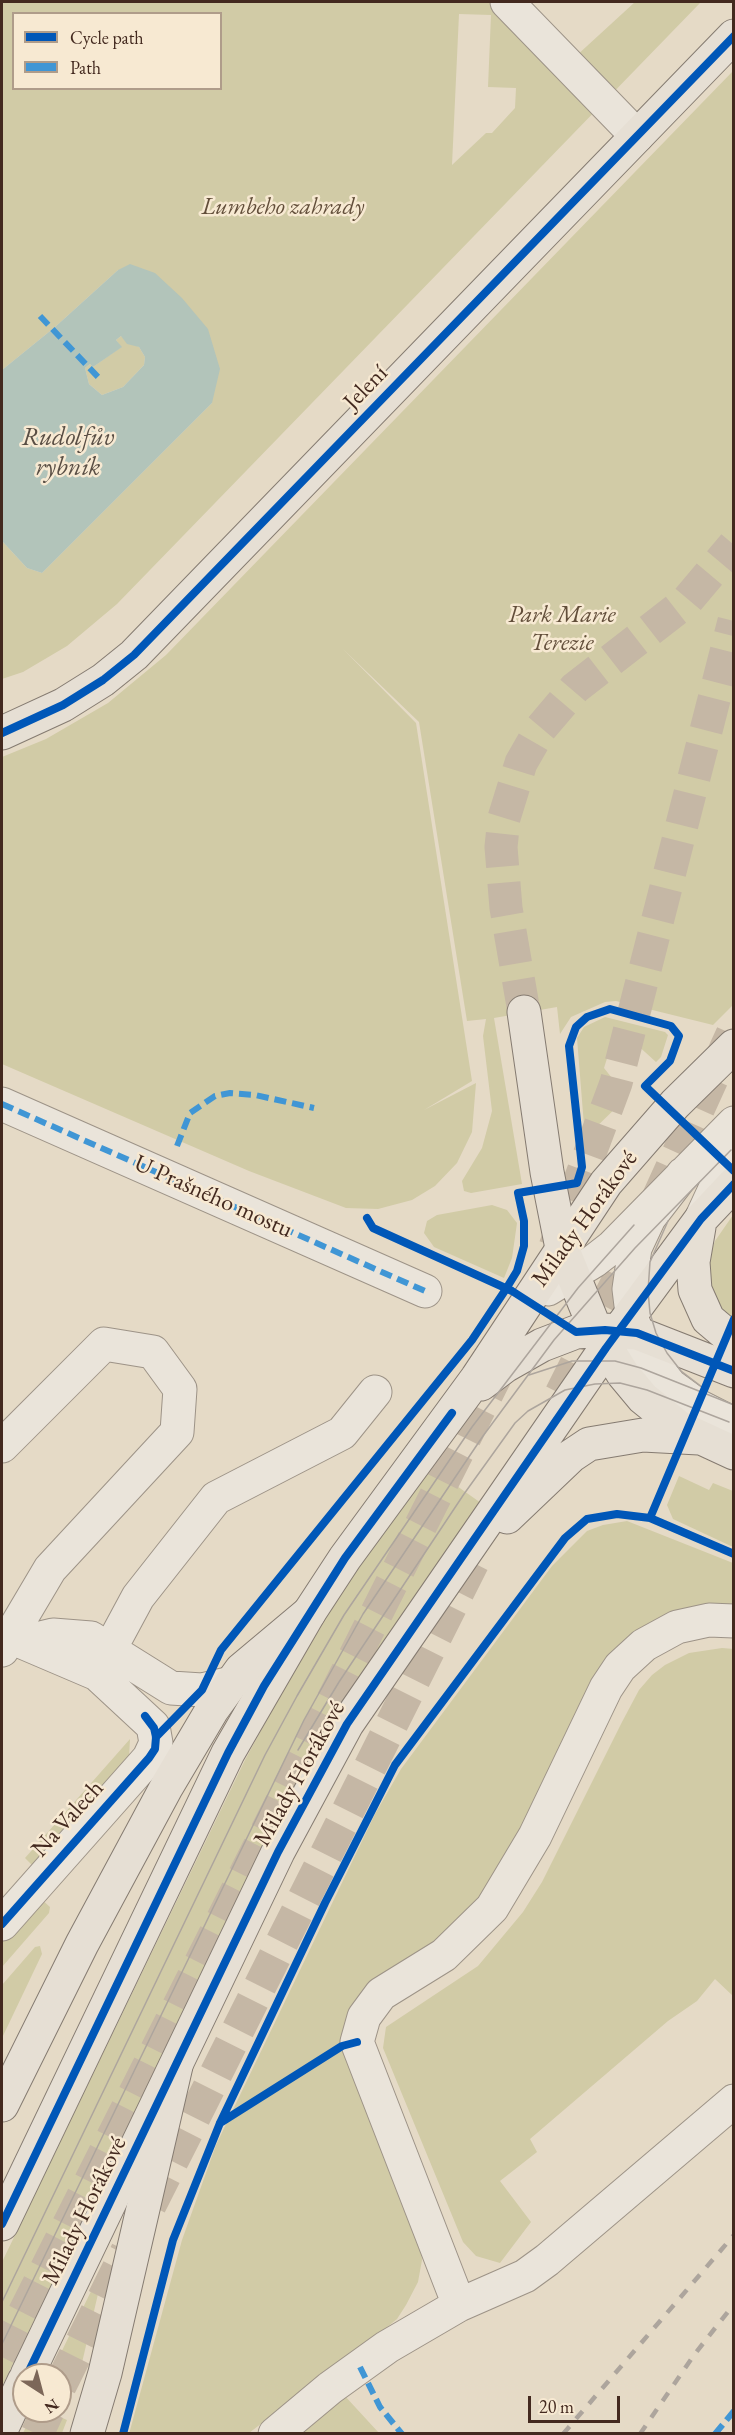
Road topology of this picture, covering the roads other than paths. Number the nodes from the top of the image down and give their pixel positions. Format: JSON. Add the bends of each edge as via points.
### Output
{"nodes":[{"id":1,"x":507,"y":2,"type":"edge"},
{"id":2,"x":734,"y":36,"type":"edge"},
{"id":3,"x":637,"y":136,"type":"junction"},
{"id":4,"x":2,"y":734,"type":"edge"},
{"id":5,"x":524,"y":1012,"type":"tunnel mouth"},
{"id":6,"x":734,"y":1046,"type":"edge"},
{"id":7,"x":2,"y":1104,"type":"edge"},
{"id":8,"x":734,"y":1123,"type":"edge"},
{"id":9,"x":734,"y":1148,"type":"edge"},
{"id":10,"x":682,"y":1174,"type":"junction"},
{"id":11,"x":734,"y":1184,"type":"edge"},
{"id":12,"x":701,"y":1219,"type":"junction"},
{"id":13,"x":567,"y":1262,"type":"junction"},
{"id":14,"x":425,"y":1291,"type":"dead end"},
{"id":15,"x":618,"y":1331,"type":"junction"},
{"id":16,"x":734,"y":1341,"type":"edge"},
{"id":17,"x":734,"y":1371,"type":"edge"},
{"id":18,"x":375,"y":1392,"type":"dead end"},
{"id":19,"x":452,"y":1413,"type":"junction"},
{"id":20,"x":734,"y":1424,"type":"edge"},
{"id":21,"x":699,"y":1438,"type":"junction"},
{"id":22,"x":2,"y":1446,"type":"edge"},
{"id":23,"x":734,"y":1453,"type":"edge"},
{"id":24,"x":454,"y":1568,"type":"junction"},
{"id":25,"x":309,"y":1613,"type":"junction"},
{"id":26,"x":734,"y":1621,"type":"edge"},
{"id":27,"x":8,"y":1647,"type":"edge"},
{"id":28,"x":110,"y":1649,"type":"junction"},
{"id":29,"x":231,"y":1683,"type":"junction"},
{"id":30,"x":2,"y":1924,"type":"edge"},
{"id":31,"x":176,"y":2066,"type":"junction"},
{"id":32,"x":734,"y":2101,"type":"edge"},
{"id":33,"x":2,"y":2105,"type":"edge"},
{"id":34,"x":2,"y":2224,"type":"edge"},
{"id":35,"x":459,"y":2305,"type":"junction"},
{"id":36,"x":33,"y":2363,"type":"edge"},
{"id":37,"x":12,"y":2407,"type":"edge"},
{"id":38,"x":2,"y":2428,"type":"edge"},
{"id":39,"x":87,"y":2433,"type":"edge"},
{"id":40,"x":275,"y":2433,"type":"edge"}],
"edges":[{"from":1,"to":3,"type":"street"},
{"from":2,"to":3,"type":"main road","name":"Jelení"},
{"from":3,"to":4,"type":"main road","name":"Jelení","via":[[134,655],[63,705]]},
{"from":5,"to":13,"type":"main road","via":[[547,1172]]},
{"from":6,"to":13,"type":"main road","name":"Milady Horákové","via":[[606,1183]]},
{"from":7,"to":14,"type":"street","name":"U Prašného mostu"},
{"from":8,"to":10,"type":"street"},
{"from":9,"to":12,"type":"street"},
{"from":10,"to":13,"type":"street","via":[[612,1247]]},
{"from":10,"to":15,"type":"street","via":[[639,1235]]},
{"from":11,"to":12,"type":"main road","name":"Milady Horákové"},
{"from":12,"to":15,"type":"main road","name":"Milady Horákové"},
{"from":12,"to":16,"type":"main road","via":[[693,1262],[695,1290],[708,1319]]},
{"from":13,"to":15,"type":"main road"},
{"from":13,"to":19,"type":"main road","name":"Milady Horákové","via":[[527,1300]]},
{"from":15,"to":17,"type":"main road"},
{"from":15,"to":19,"type":"main road","via":[[576,1332],[527,1352],[483,1383]]},
{"from":15,"to":20,"type":"street","via":[[670,1385],[700,1407]]},
{"from":15,"to":21,"type":"main road","via":[[643,1398]]},
{"from":15,"to":24,"type":"main road","name":"Milady Horákové"},
{"from":18,"to":28,"type":"street","via":[[342,1433],[216,1498],[138,1597]]},
{"from":19,"to":25,"type":"main road","name":"Milady Horákové"},
{"from":21,"to":23,"type":"main road"},
{"from":21,"to":24,"type":"main road","via":[[643,1435],[589,1444],[571,1456]]},
{"from":22,"to":27,"type":"street","via":[[104,1344],[153,1352],[180,1389],[177,1432],[50,1569]]},
{"from":24,"to":31,"type":"main road","name":"Milady Horákové","via":[[347,1724],[314,1782]]},
{"from":25,"to":29,"type":"main road"},
{"from":25,"to":34,"type":"main road","name":"Milady Horákové","via":[[228,1753]]},
{"from":26,"to":35,"type":"street","via":[[684,1624],[657,1637],[625,1662],[606,1688],[535,1836],[492,1908],[444,1955],[381,1994],[364,2018],[357,2042]]},
{"from":27,"to":28,"type":"street","via":[[53,1635],[91,1638]]},
{"from":27,"to":30,"type":"street","name":"Na Valech","via":[[97,1674],[145,1716],[156,1737],[150,1758]]},
{"from":28,"to":29,"type":"street","via":[[171,1688],[202,1690]]},
{"from":29,"to":33,"type":"main road","via":[[167,1786],[73,1960]]},
{"from":31,"to":36,"type":"main road","name":"Milady Horákové"},
{"from":31,"to":39,"type":"main road","via":[[105,2373]]},
{"from":32,"to":35,"type":"street","via":[[547,2260],[525,2276]]},
{"from":35,"to":40,"type":"street","via":[[387,2347]]},
{"from":37,"to":38,"type":"main road"}]}
